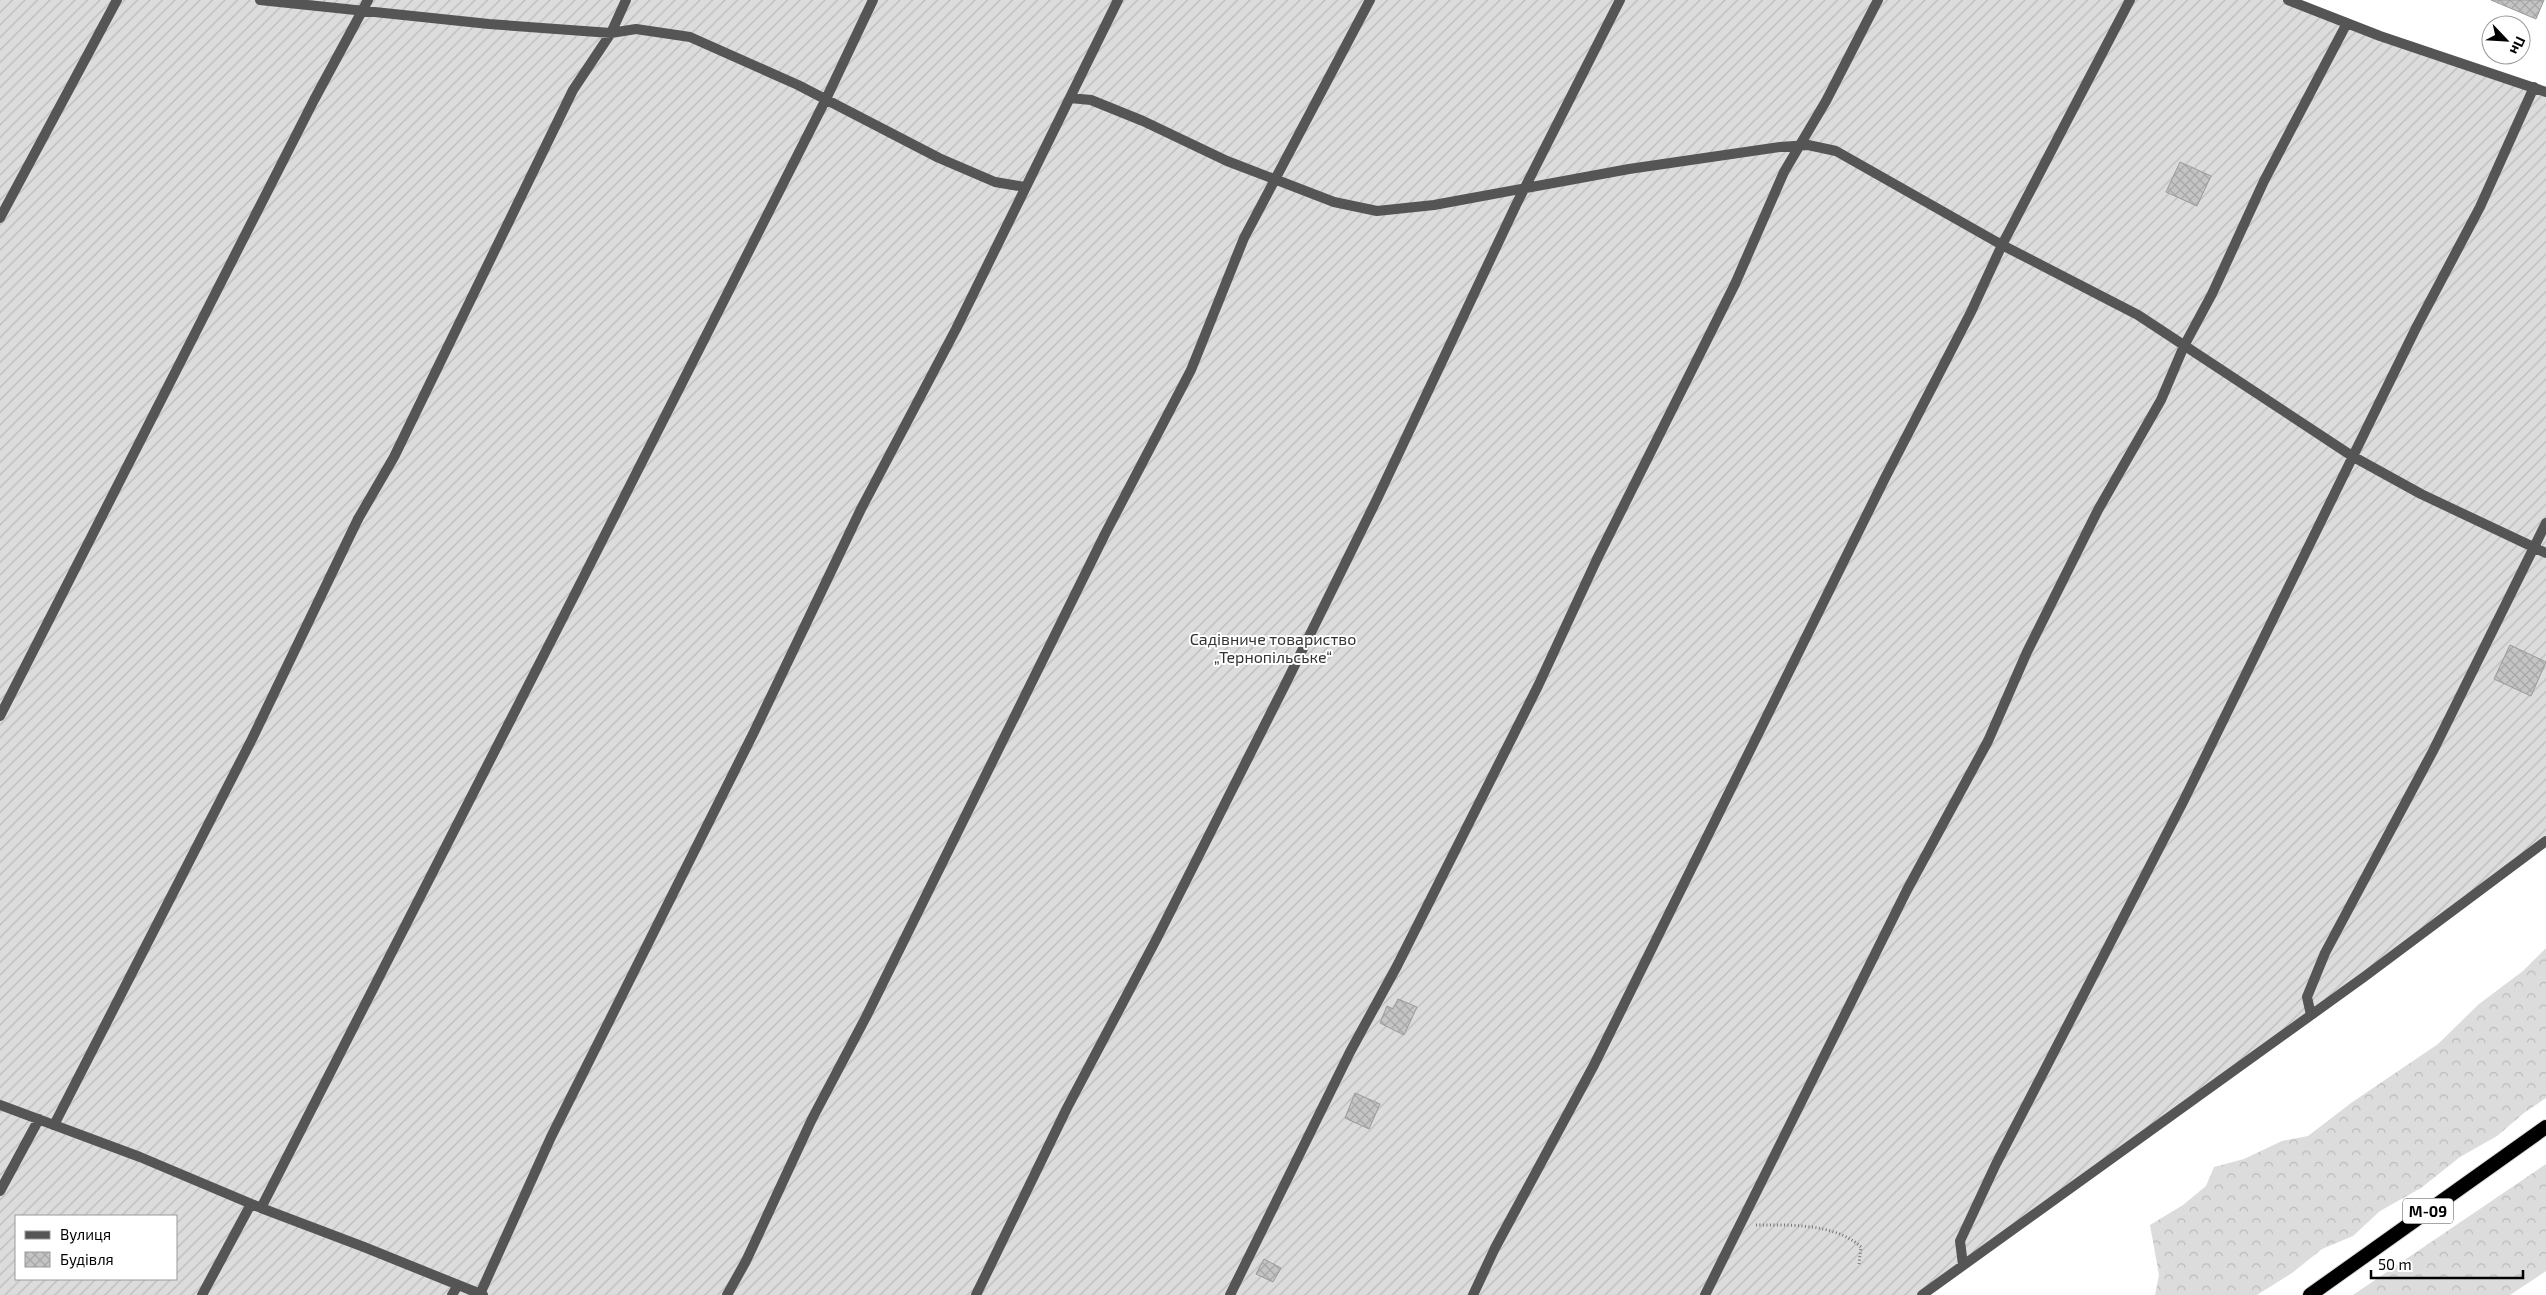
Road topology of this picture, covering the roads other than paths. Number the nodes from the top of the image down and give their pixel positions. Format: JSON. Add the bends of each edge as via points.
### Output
{"nodes":[{"id":1,"x":118,"y":0,"type":"edge"},
{"id":2,"x":260,"y":0,"type":"edge"},
{"id":3,"x":626,"y":0,"type":"edge"},
{"id":4,"x":873,"y":0,"type":"edge"},
{"id":5,"x":1118,"y":0,"type":"edge"},
{"id":6,"x":1370,"y":0,"type":"edge"},
{"id":7,"x":1620,"y":0,"type":"edge"},
{"id":8,"x":1878,"y":0,"type":"edge"},
{"id":9,"x":2130,"y":0,"type":"edge"},
{"id":10,"x":2288,"y":0,"type":"edge"},
{"id":11,"x":366,"y":5,"type":"edge"},
{"id":12,"x":2347,"y":23,"type":"junction"},
{"id":13,"x":611,"y":33,"type":"junction"},
{"id":14,"x":2534,"y":88,"type":"junction"},
{"id":15,"x":2546,"y":92,"type":"edge"},
{"id":16,"x":1070,"y":98,"type":"junction"},
{"id":17,"x":826,"y":99,"type":"junction"},
{"id":18,"x":1801,"y":145,"type":"junction"},
{"id":19,"x":1276,"y":180,"type":"junction"},
{"id":20,"x":1025,"y":187,"type":"junction"},
{"id":21,"x":1526,"y":188,"type":"junction"},
{"id":22,"x":0,"y":218,"type":"edge"},
{"id":23,"x":2002,"y":245,"type":"junction"},
{"id":24,"x":2184,"y":346,"type":"junction"},
{"id":25,"x":2352,"y":456,"type":"junction"},
{"id":26,"x":2546,"y":523,"type":"edge"},
{"id":27,"x":2534,"y":547,"type":"junction"},
{"id":28,"x":2546,"y":553,"type":"edge"},
{"id":29,"x":0,"y":716,"type":"edge"},
{"id":30,"x":2546,"y":841,"type":"edge"},
{"id":31,"x":2311,"y":1015,"type":"junction"},
{"id":32,"x":0,"y":1105,"type":"edge"},
{"id":33,"x":39,"y":1119,"type":"junction"},
{"id":34,"x":54,"y":1125,"type":"junction"},
{"id":35,"x":2546,"y":1127,"type":"edge"},
{"id":36,"x":0,"y":1191,"type":"edge"},
{"id":37,"x":256,"y":1206,"type":"junction"},
{"id":38,"x":1963,"y":1266,"type":"junction"},
{"id":39,"x":458,"y":1285,"type":"junction"},
{"id":40,"x":482,"y":1294,"type":"edge"},
{"id":41,"x":202,"y":1295,"type":"edge"},
{"id":42,"x":452,"y":1295,"type":"edge"},
{"id":43,"x":727,"y":1295,"type":"edge"},
{"id":44,"x":976,"y":1295,"type":"edge"},
{"id":45,"x":1230,"y":1295,"type":"edge"},
{"id":46,"x":1472,"y":1295,"type":"edge"},
{"id":47,"x":1705,"y":1295,"type":"edge"},
{"id":48,"x":1922,"y":1295,"type":"edge"},
{"id":49,"x":2310,"y":1295,"type":"edge"}],
"edges":[{"from":1,"to":22,"type":"street"},
{"from":2,"to":11,"type":"street"},
{"from":3,"to":13,"type":"street"},
{"from":4,"to":17,"type":"street"},
{"from":5,"to":16,"type":"street"},
{"from":6,"to":19,"type":"street"},
{"from":7,"to":21,"type":"street"},
{"from":8,"to":18,"type":"street"},
{"from":9,"to":23,"type":"street"},
{"from":10,"to":12,"type":"street"},
{"from":11,"to":13,"type":"street","via":[[490,24]]},
{"from":11,"to":29,"type":"street","via":[[314,100]]},
{"from":12,"to":14,"type":"street"},
{"from":12,"to":24,"type":"street","via":[[2264,181],[2212,294]]},
{"from":13,"to":17,"type":"street","via":[[636,29],[690,37]]},
{"from":13,"to":34,"type":"street","via":[[573,90],[394,457],[358,519],[252,739]]},
{"from":14,"to":15,"type":"street"},
{"from":14,"to":25,"type":"street","via":[[2480,207]]},
{"from":16,"to":19,"type":"street","via":[[1091,100],[1143,120],[1227,162]]},
{"from":16,"to":20,"type":"street"},
{"from":17,"to":20,"type":"street","via":[[939,158],[995,182]]},
{"from":17,"to":37,"type":"street"},
{"from":18,"to":21,"type":"street","via":[[1629,169]]},
{"from":18,"to":23,"type":"street","via":[[1836,151]]},
{"from":18,"to":45,"type":"street","via":[[1784,172],[1734,284],[1597,559],[1538,686],[1397,966],[1350,1052]]},
{"from":19,"to":21,"type":"street","via":[[1334,202],[1377,211],[1434,205]]},
{"from":19,"to":43,"type":"street","via":[[1244,238],[1191,370],[1105,534]]},
{"from":20,"to":40,"type":"street","via":[[956,329],[861,509],[754,732],[551,1137]]},
{"from":21,"to":44,"type":"street","via":[[1307,640],[1157,938],[1067,1108]]},
{"from":23,"to":24,"type":"street","via":[[2138,315]]},
{"from":23,"to":46,"type":"street","via":[[1594,1065]]},
{"from":24,"to":25,"type":"street"},
{"from":24,"to":47,"type":"street","via":[[2161,400],[2098,510],[2027,652],[1988,741],[1907,890]]},
{"from":25,"to":27,"type":"street","via":[[2421,494]]},
{"from":25,"to":38,"type":"street","via":[[2182,802],[1996,1164],[1960,1242]]},
{"from":26,"to":27,"type":"street"},
{"from":27,"to":28,"type":"street"},
{"from":27,"to":31,"type":"street","via":[[2433,751],[2325,953],[2307,997]]},
{"from":30,"to":31,"type":"street"},
{"from":31,"to":38,"type":"street"},
{"from":32,"to":33,"type":"street"},
{"from":33,"to":34,"type":"street"},
{"from":33,"to":36,"type":"street"},
{"from":34,"to":37,"type":"street"},
{"from":35,"to":49,"type":"highway","number":"М-09"},
{"from":37,"to":39,"type":"street"},
{"from":37,"to":41,"type":"street"},
{"from":38,"to":48,"type":"street"},
{"from":39,"to":40,"type":"street"},
{"from":39,"to":42,"type":"street"}]}
